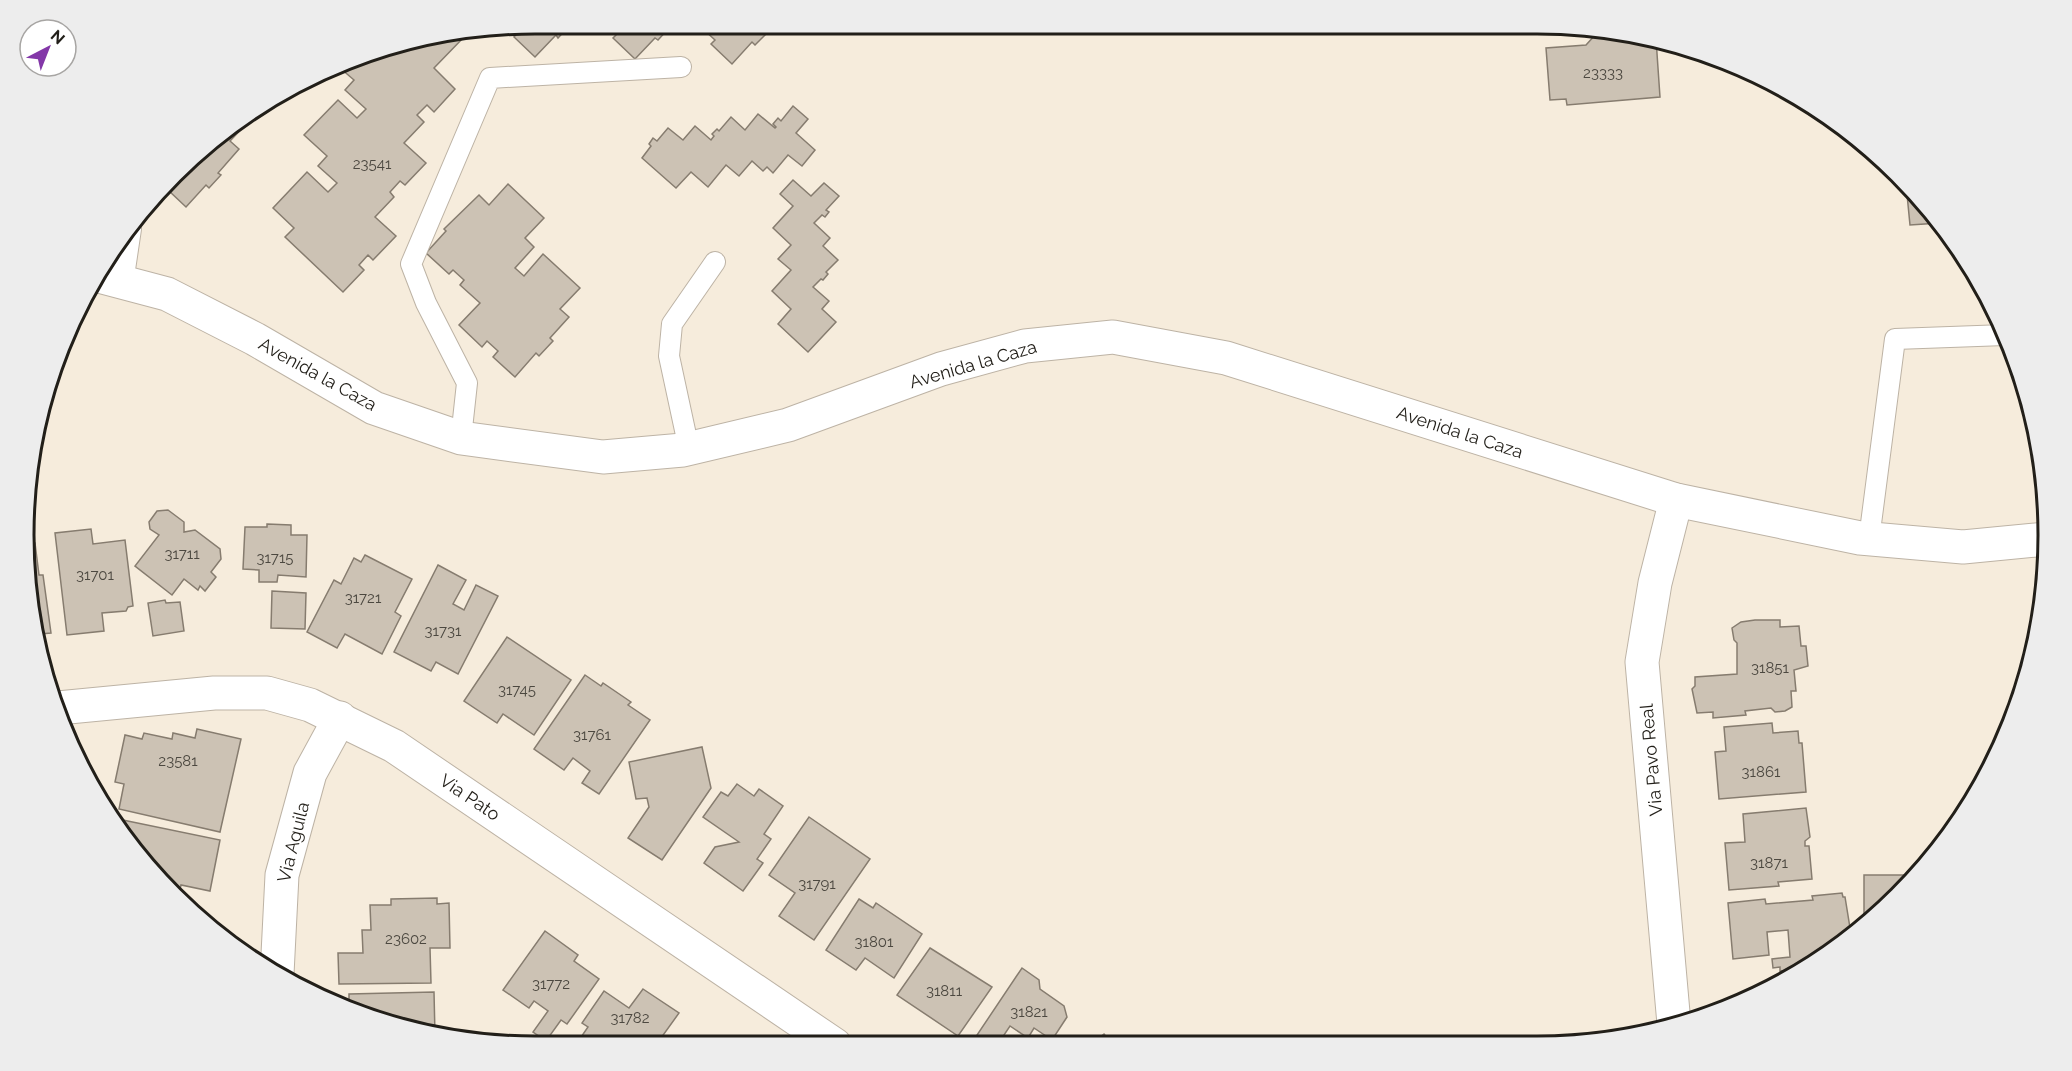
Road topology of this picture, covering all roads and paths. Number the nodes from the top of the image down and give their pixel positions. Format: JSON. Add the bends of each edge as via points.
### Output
{"nodes":[{"id":1,"x":681,"y":67,"type":"dead end"},
{"id":2,"x":121,"y":255,"type":"edge"},
{"id":3,"x":715,"y":262,"type":"dead end"},
{"id":4,"x":111,"y":279,"type":"edge"},
{"id":5,"x":1995,"y":335,"type":"edge"},
{"id":6,"x":460,"y":438,"type":"junction"},
{"id":7,"x":689,"y":449,"type":"junction"},
{"id":8,"x":1676,"y":500,"type":"junction"},
{"id":9,"x":1869,"y":539,"type":"junction"},
{"id":10,"x":2038,"y":540,"type":"edge"},
{"id":11,"x":65,"y":707,"type":"edge"},
{"id":12,"x":340,"y":718,"type":"junction"},
{"id":13,"x":277,"y":964,"type":"edge"},
{"id":14,"x":1673,"y":1017,"type":"edge"},
{"id":15,"x":822,"y":1036,"type":"edge"}],
"edges":[{"from":1,"to":6,"type":"lane","via":[[490,78],[411,264],[466,383]]},
{"from":2,"to":4,"type":"lane"},
{"from":3,"to":7,"type":"lane","via":[[672,324],[669,356]]},
{"from":4,"to":6,"type":"street","name":"Avenida la Caza","via":[[167,294],[255,339],[374,408]]},
{"from":5,"to":9,"type":"lane","via":[[1895,339]]},
{"from":6,"to":7,"type":"street","name":"Avenida la Caza","via":[[603,457]]},
{"from":7,"to":8,"type":"street","name":"Avenida la Caza","via":[[788,425],[941,369],[1024,346],[1113,337],[1226,358]]},
{"from":8,"to":9,"type":"street","name":"Avenida la Caza"},
{"from":8,"to":14,"type":"street","name":"Via Pavo Real","via":[[1655,583],[1642,662]]},
{"from":9,"to":10,"type":"street","name":"Avenida la Caza","via":[[1963,547]]},
{"from":11,"to":12,"type":"street","name":"Via Pato","via":[[214,693],[267,693]]},
{"from":12,"to":13,"type":"street","name":"Via Aguila","via":[[310,773],[282,875]]},
{"from":12,"to":15,"type":"street","name":"Via Pato","via":[[394,746]]}]}
